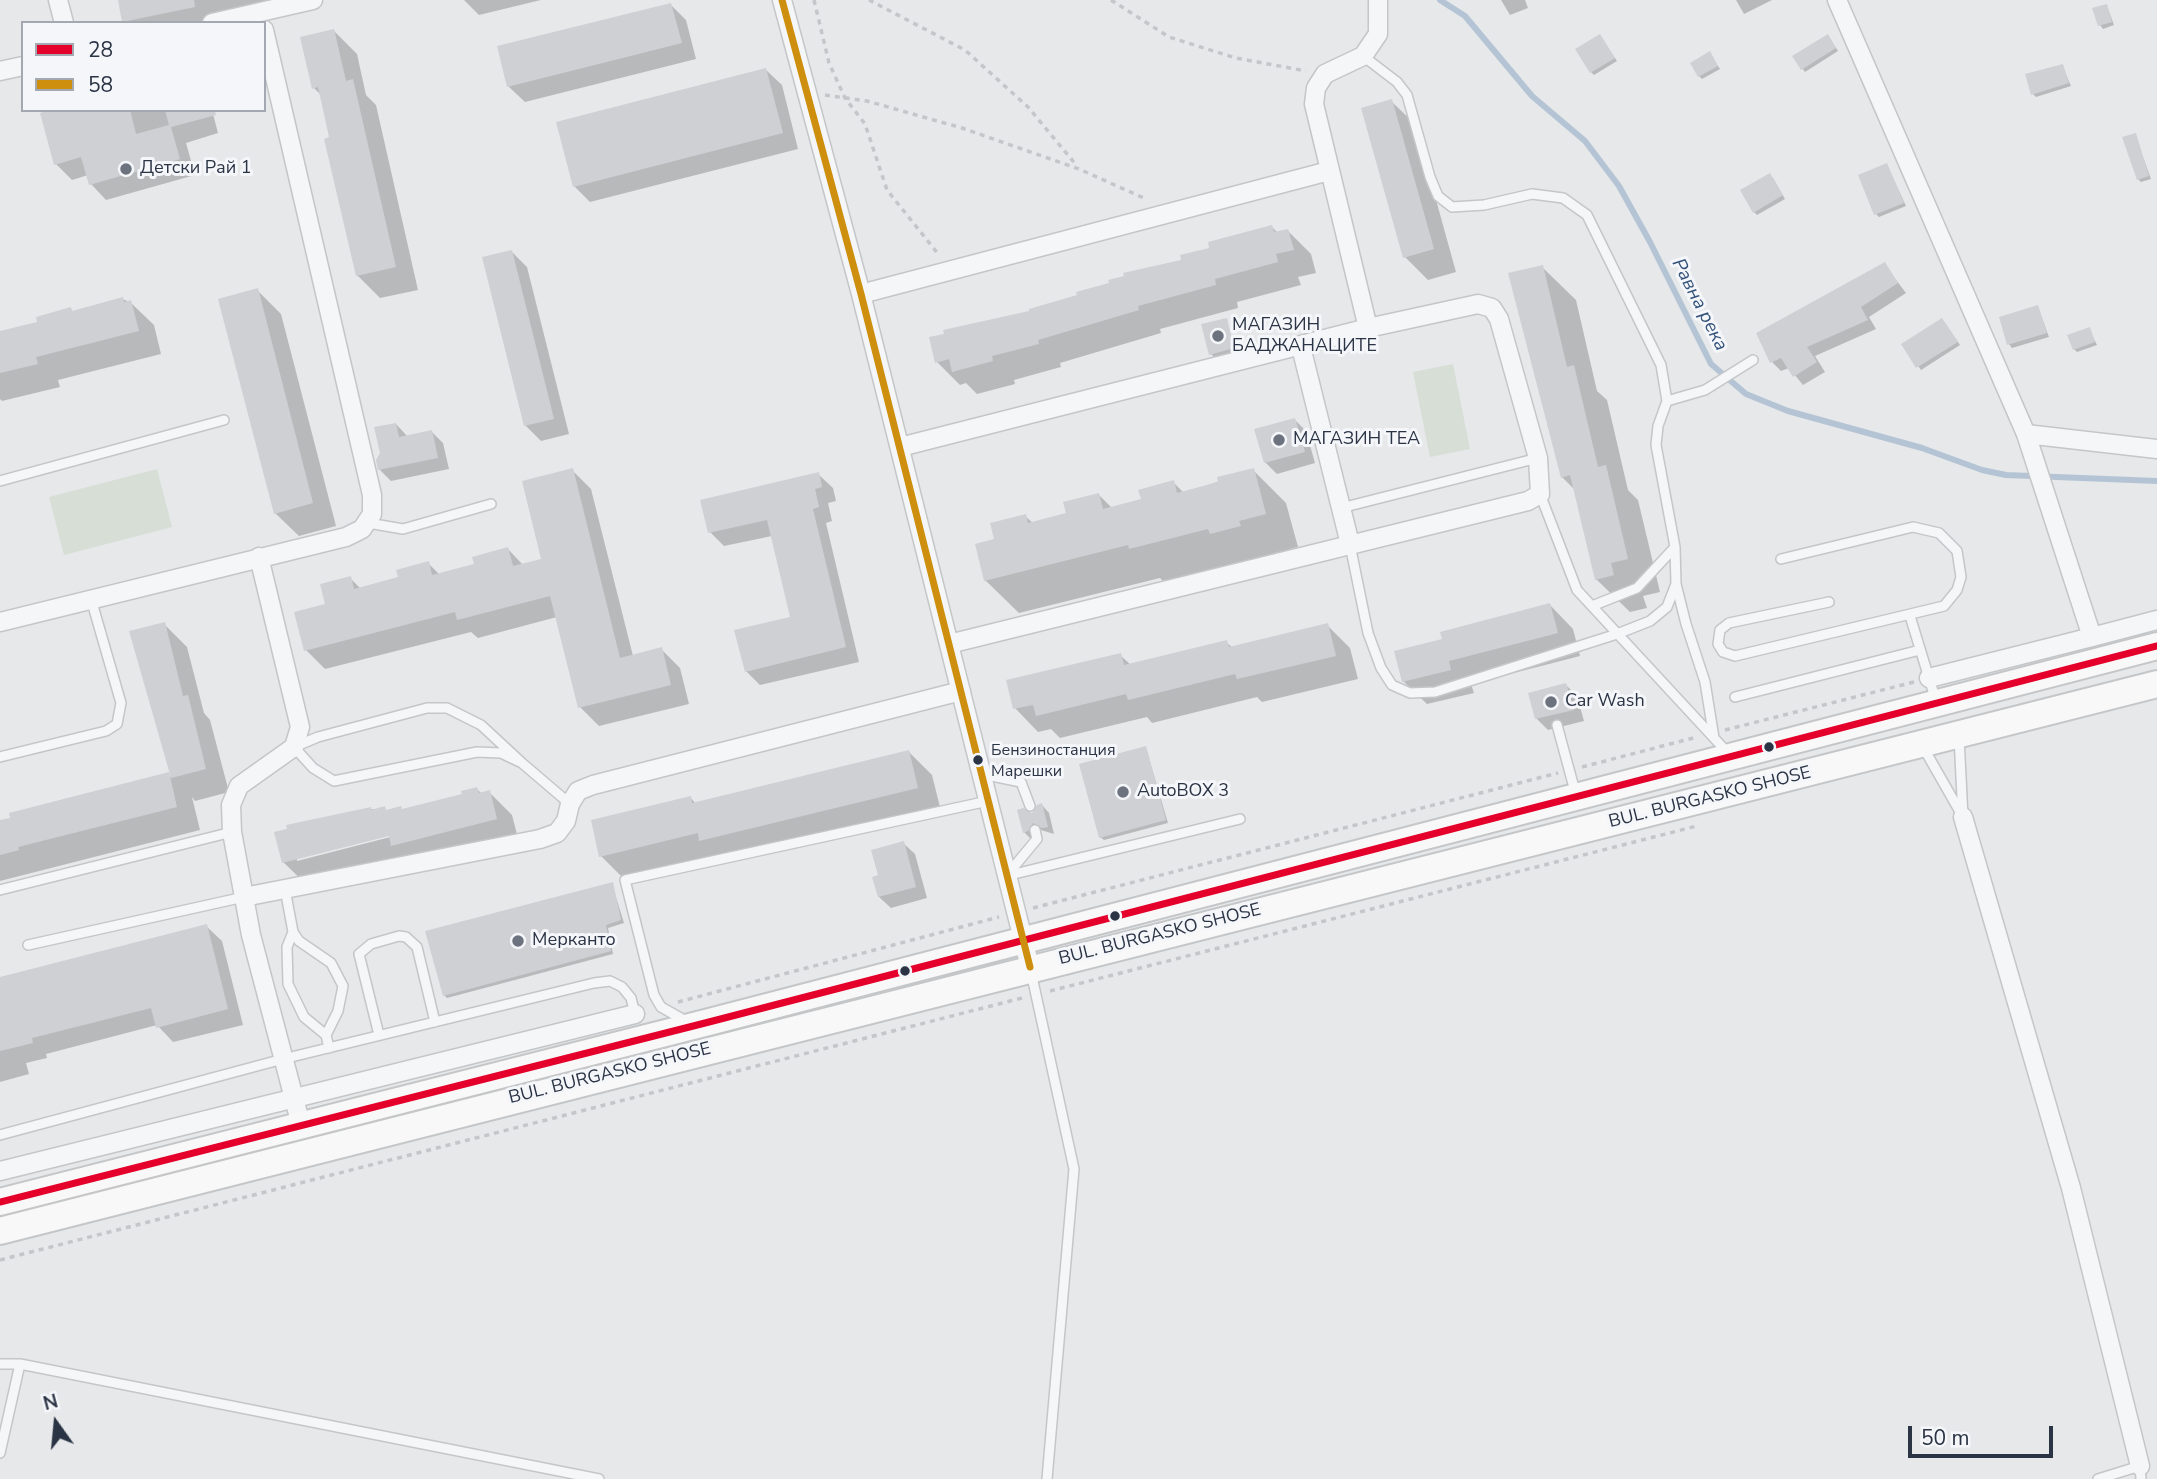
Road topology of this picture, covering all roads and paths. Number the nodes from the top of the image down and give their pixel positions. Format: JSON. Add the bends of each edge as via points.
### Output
{"nodes":[{"id":1,"x":58,"y":0,"type":"edge"},
{"id":2,"x":313,"y":0,"type":"edge"},
{"id":3,"x":782,"y":0,"type":"edge"},
{"id":4,"x":814,"y":0,"type":"edge"},
{"id":5,"x":869,"y":0,"type":"edge"},
{"id":6,"x":1111,"y":0,"type":"edge"},
{"id":7,"x":1838,"y":0,"type":"edge"},
{"id":8,"x":1379,"y":2,"type":"edge"},
{"id":9,"x":288,"y":3,"type":"edge"},
{"id":10,"x":261,"y":17,"type":"edge"},
{"id":11,"x":63,"y":21,"type":"edge"},
{"id":12,"x":228,"y":21,"type":"edge"},
{"id":13,"x":266,"y":39,"type":"edge"},
{"id":14,"x":1363,"y":56,"type":"junction"},
{"id":15,"x":21,"y":66,"type":"edge"},
{"id":16,"x":0,"y":71,"type":"edge"},
{"id":17,"x":1325,"y":75,"type":"junction"},
{"id":18,"x":807,"y":93,"type":"junction"},
{"id":19,"x":845,"y":98,"type":"junction"},
{"id":20,"x":1079,"y":169,"type":"junction"},
{"id":21,"x":1329,"y":171,"type":"junction"},
{"id":22,"x":1170,"y":211,"type":"junction"},
{"id":23,"x":952,"y":269,"type":"junction"},
{"id":24,"x":861,"y":294,"type":"junction"},
{"id":25,"x":1368,"y":328,"type":"junction"},
{"id":26,"x":1301,"y":347,"type":"junction"},
{"id":27,"x":1753,"y":360,"type":"dead end"},
{"id":28,"x":1667,"y":401,"type":"junction"},
{"id":29,"x":224,"y":420,"type":"dead end"},
{"id":30,"x":2026,"y":434,"type":"junction"},
{"id":31,"x":900,"y":447,"type":"junction"},
{"id":32,"x":2157,"y":449,"type":"edge"},
{"id":33,"x":1538,"y":458,"type":"junction"},
{"id":34,"x":0,"y":481,"type":"edge"},
{"id":35,"x":1541,"y":494,"type":"junction"},
{"id":36,"x":491,"y":504,"type":"dead end"},
{"id":37,"x":1341,"y":508,"type":"junction"},
{"id":38,"x":368,"y":523,"type":"junction"},
{"id":39,"x":1349,"y":544,"type":"junction"},
{"id":40,"x":1675,"y":547,"type":"junction"},
{"id":41,"x":259,"y":557,"type":"junction"},
{"id":42,"x":1781,"y":559,"type":"dead end"},
{"id":43,"x":1676,"y":584,"type":"junction"},
{"id":44,"x":91,"y":599,"type":"junction"},
{"id":45,"x":1829,"y":602,"type":"dead end"},
{"id":46,"x":1592,"y":606,"type":"junction"},
{"id":47,"x":1910,"y":616,"type":"junction"},
{"id":48,"x":2157,"y":620,"type":"edge"},
{"id":49,"x":0,"y":622,"type":"edge"},
{"id":50,"x":1617,"y":634,"type":"junction"},
{"id":51,"x":2092,"y":637,"type":"junction"},
{"id":52,"x":948,"y":644,"type":"junction"},
{"id":53,"x":2157,"y":646,"type":"edge"},
{"id":54,"x":1920,"y":650,"type":"junction"},
{"id":55,"x":2157,"y":684,"type":"edge"},
{"id":56,"x":961,"y":691,"type":"junction"},
{"id":57,"x":1933,"y":691,"type":"junction"},
{"id":58,"x":1735,"y":697,"type":"dead end"},
{"id":59,"x":1557,"y":725,"type":"dead end"},
{"id":60,"x":1959,"y":736,"type":"junction"},
{"id":61,"x":1717,"y":740,"type":"junction"},
{"id":62,"x":1922,"y":745,"type":"junction"},
{"id":63,"x":294,"y":747,"type":"junction"},
{"id":64,"x":0,"y":757,"type":"edge"},
{"id":65,"x":522,"y":763,"type":"junction"},
{"id":66,"x":1569,"y":770,"type":"junction"},
{"id":67,"x":982,"y":774,"type":"junction"},
{"id":68,"x":1576,"y":796,"type":"junction"},
{"id":69,"x":988,"y":801,"type":"junction"},
{"id":70,"x":569,"y":804,"type":"junction"},
{"id":71,"x":1030,"y":806,"type":"dead end"},
{"id":72,"x":1963,"y":817,"type":"junction"},
{"id":73,"x":1240,"y":819,"type":"dead end"},
{"id":74,"x":1706,"y":824,"type":"dead end"},
{"id":75,"x":1035,"y":830,"type":"dead end"},
{"id":76,"x":232,"y":832,"type":"junction"},
{"id":77,"x":1006,"y":876,"type":"junction"},
{"id":78,"x":285,"y":889,"type":"junction"},
{"id":79,"x":0,"y":890,"type":"edge"},
{"id":80,"x":244,"y":897,"type":"junction"},
{"id":81,"x":1016,"y":913,"type":"junction"},
{"id":82,"x":293,"y":932,"type":"junction"},
{"id":83,"x":1023,"y":940,"type":"junction"},
{"id":84,"x":28,"y":945,"type":"dead end"},
{"id":85,"x":1030,"y":967,"type":"junction"},
{"id":86,"x":1036,"y":995,"type":"junction"},
{"id":87,"x":661,"y":1007,"type":"junction"},
{"id":88,"x":635,"y":1014,"type":"joint"},
{"id":89,"x":435,"y":1022,"type":"junction"},
{"id":90,"x":709,"y":1022,"type":"junction"},
{"id":91,"x":326,"y":1035,"type":"junction"},
{"id":92,"x":379,"y":1035,"type":"junction"},
{"id":93,"x":329,"y":1048,"type":"junction"},
{"id":94,"x":283,"y":1059,"type":"junction"},
{"id":95,"x":294,"y":1098,"type":"junction"},
{"id":96,"x":301,"y":1125,"type":"junction"},
{"id":97,"x":0,"y":1135,"type":"edge"},
{"id":98,"x":0,"y":1171,"type":"edge"},
{"id":99,"x":0,"y":1202,"type":"edge"},
{"id":100,"x":0,"y":1231,"type":"edge"},
{"id":101,"x":0,"y":1260,"type":"edge"},
{"id":102,"x":0,"y":1364,"type":"edge"},
{"id":103,"x":20,"y":1364,"type":"junction"},
{"id":104,"x":0,"y":1453,"type":"edge"},
{"id":105,"x":2141,"y":1473,"type":"edge"},
{"id":106,"x":599,"y":1479,"type":"edge"},
{"id":107,"x":1047,"y":1479,"type":"edge"},
{"id":108,"x":2098,"y":1479,"type":"edge"}],
"edges":[{"from":1,"to":11,"type":"street"},
{"from":2,"to":9,"type":"street"},
{"from":3,"to":18,"type":"street"},
{"from":4,"to":19,"type":"path","via":[[829,63]]},
{"from":5,"to":20,"type":"path","via":[[965,50],[1028,107]]},
{"from":6,"to":17,"type":"path","via":[[1169,37],[1236,58]]},
{"from":7,"to":30,"type":"street"},
{"from":8,"to":14,"type":"street","via":[[1378,34]]},
{"from":9,"to":10,"type":"street"},
{"from":10,"to":12,"type":"street"},
{"from":13,"to":38,"type":"street","via":[[372,495]]},
{"from":14,"to":17,"type":"street"},
{"from":14,"to":28,"type":"lane","via":[[1407,95],[1430,177],[1438,196],[1452,207],[1532,194],[1563,198],[1587,215],[1661,365]]},
{"from":15,"to":16,"type":"street"},
{"from":17,"to":21,"type":"street","via":[[1316,88],[1314,104]]},
{"from":18,"to":19,"type":"path"},
{"from":18,"to":24,"type":"street"},
{"from":19,"to":20,"type":"path","via":[[962,128]]},
{"from":19,"to":23,"type":"path","via":[[864,124],[887,190]]},
{"from":20,"to":22,"type":"path"},
{"from":21,"to":22,"type":"street"},
{"from":21,"to":25,"type":"street"},
{"from":22,"to":23,"type":"street"},
{"from":23,"to":24,"type":"street"},
{"from":24,"to":31,"type":"street"},
{"from":25,"to":26,"type":"street"},
{"from":25,"to":33,"type":"street","via":[[1478,304],[1492,307]]},
{"from":26,"to":31,"type":"street"},
{"from":26,"to":37,"type":"street"},
{"from":27,"to":28,"type":"lane","via":[[1705,390]]},
{"from":28,"to":40,"type":"lane","via":[[1656,445]]},
{"from":29,"to":34,"type":"lane"},
{"from":30,"to":32,"type":"street"},
{"from":30,"to":51,"type":"street"},
{"from":31,"to":52,"type":"street"},
{"from":33,"to":35,"type":"street"},
{"from":33,"to":37,"type":"lane"},
{"from":35,"to":39,"type":"street"},
{"from":35,"to":46,"type":"lane","via":[[1577,590]]},
{"from":36,"to":38,"type":"lane","via":[[412,527]]},
{"from":37,"to":39,"type":"street"},
{"from":38,"to":41,"type":"street","via":[[355,534]]},
{"from":39,"to":50,"type":"lane","via":[[1368,633],[1381,668],[1392,685],[1410,693],[1435,692]]},
{"from":39,"to":52,"type":"street"},
{"from":40,"to":43,"type":"lane"},
{"from":40,"to":46,"type":"lane","via":[[1637,588]]},
{"from":41,"to":44,"type":"street"},
{"from":41,"to":63,"type":"street","via":[[297,709],[300,727]]},
{"from":42,"to":47,"type":"lane","via":[[1913,527],[1939,533],[1957,551],[1961,563],[1957,590],[1944,606]]},
{"from":43,"to":50,"type":"lane","via":[[1667,607],[1650,621]]},
{"from":43,"to":61,"type":"lane"},
{"from":44,"to":49,"type":"street"},
{"from":44,"to":64,"type":"lane","via":[[121,703],[117,724],[106,731]]},
{"from":45,"to":47,"type":"lane","via":[[1729,624],[1720,630],[1718,644],[1723,652],[1735,656]]},
{"from":46,"to":50,"type":"lane"},
{"from":47,"to":54,"type":"lane"},
{"from":48,"to":51,"type":"street"},
{"from":50,"to":61,"type":"lane"},
{"from":51,"to":57,"type":"street"},
{"from":52,"to":56,"type":"street"},
{"from":53,"to":57,"type":"main road","name":"BUL. BURGASKO SHOSE"},
{"from":54,"to":57,"type":"lane"},
{"from":54,"to":58,"type":"lane"},
{"from":55,"to":60,"type":"main road","name":"BUL. BURGASKO SHOSE"},
{"from":56,"to":67,"type":"street"},
{"from":56,"to":70,"type":"street","via":[[593,785],[578,791]]},
{"from":57,"to":61,"type":"main road","name":"BUL. BURGASKO SHOSE"},
{"from":57,"to":61,"type":"path"},
{"from":59,"to":66,"type":"lane"},
{"from":60,"to":62,"type":"main road","name":"BUL. BURGASKO SHOSE"},
{"from":60,"to":72,"type":"lane"},
{"from":61,"to":66,"type":"path"},
{"from":61,"to":68,"type":"main road","name":"BUL. BURGASKO SHOSE"},
{"from":62,"to":72,"type":"lane"},
{"from":62,"to":85,"type":"main road","name":"BUL. BURGASKO SHOSE"},
{"from":63,"to":65,"type":"lane","via":[[313,768],[334,781],[477,752],[500,753]]},
{"from":63,"to":65,"type":"lane","via":[[427,708],[447,709],[481,725]]},
{"from":63,"to":76,"type":"street","via":[[239,786],[231,805]]},
{"from":65,"to":70,"type":"lane"},
{"from":66,"to":68,"type":"lane"},
{"from":66,"to":81,"type":"path"},
{"from":67,"to":69,"type":"street"},
{"from":67,"to":71,"type":"lane","via":[[1021,782]]},
{"from":68,"to":83,"type":"main road","name":"BUL. BURGASKO SHOSE"},
{"from":69,"to":77,"type":"street"},
{"from":69,"to":87,"type":"lane","via":[[625,880],[649,979]]},
{"from":70,"to":78,"type":"street","via":[[566,821],[557,833],[540,839]]},
{"from":72,"to":105,"type":"street","via":[[2071,1188]]},
{"from":73,"to":77,"type":"lane"},
{"from":74,"to":86,"type":"path"},
{"from":75,"to":77,"type":"lane","via":[[1037,839]]},
{"from":76,"to":79,"type":"lane"},
{"from":76,"to":80,"type":"street"},
{"from":77,"to":81,"type":"street"},
{"from":78,"to":80,"type":"street"},
{"from":78,"to":82,"type":"lane"},
{"from":80,"to":84,"type":"lane"},
{"from":80,"to":94,"type":"street"},
{"from":81,"to":83,"type":"street"},
{"from":81,"to":87,"type":"path"},
{"from":82,"to":91,"type":"lane","via":[[286,962],[291,993],[304,1017]]},
{"from":82,"to":91,"type":"lane","via":[[331,963],[343,986]]},
{"from":83,"to":85,"type":"street"},
{"from":83,"to":90,"type":"main road","name":"BUL. BURGASKO SHOSE"},
{"from":85,"to":86,"type":"lane"},
{"from":85,"to":100,"type":"main road","name":"BUL. BURGASKO SHOSE"},
{"from":86,"to":101,"type":"path"},
{"from":86,"to":107,"type":"lane","via":[[1074,1169]]},
{"from":87,"to":90,"type":"lane","via":[[685,1020]]},
{"from":88,"to":89,"type":"lane","via":[[631,998],[610,981]]},
{"from":88,"to":95,"type":"street"},
{"from":89,"to":92,"type":"lane"},
{"from":89,"to":92,"type":"lane","via":[[416,947],[398,936],[371,944],[359,954]]},
{"from":90,"to":96,"type":"main road","name":"BUL. BURGASKO SHOSE"},
{"from":91,"to":93,"type":"lane"},
{"from":92,"to":93,"type":"lane"},
{"from":93,"to":94,"type":"lane"},
{"from":94,"to":95,"type":"street"},
{"from":94,"to":97,"type":"lane"},
{"from":95,"to":96,"type":"street"},
{"from":95,"to":98,"type":"street"},
{"from":96,"to":99,"type":"main road","name":"BUL. BURGASKO SHOSE"},
{"from":102,"to":103,"type":"lane"},
{"from":103,"to":104,"type":"lane"},
{"from":103,"to":106,"type":"lane"},
{"from":105,"to":108,"type":"lane"}]}
